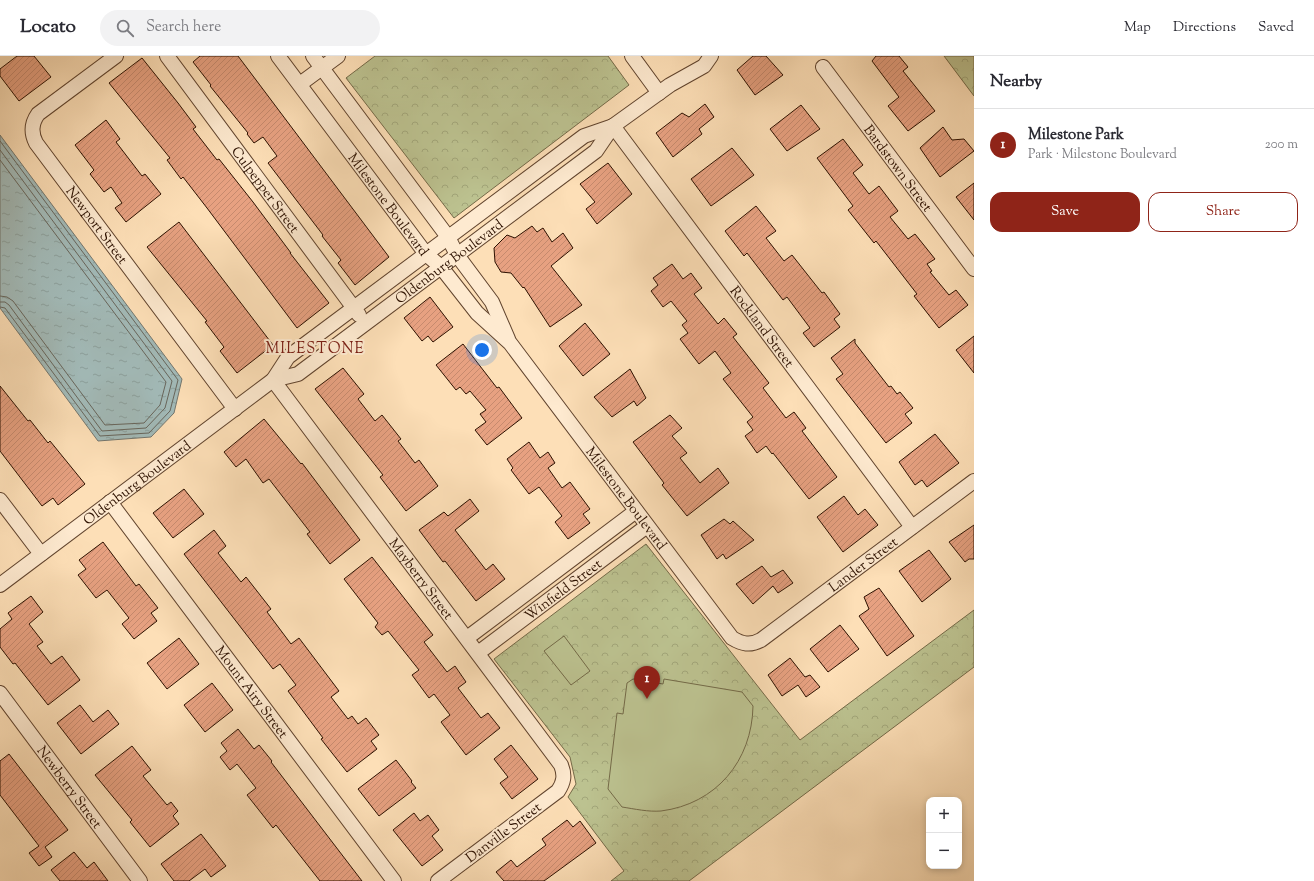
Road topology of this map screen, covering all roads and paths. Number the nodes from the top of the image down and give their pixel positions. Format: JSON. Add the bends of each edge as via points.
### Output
{"nodes":[{"id":1,"x":116,"y":56,"type":"edge"},
{"id":2,"x":167,"y":56,"type":"edge"},
{"id":3,"x":278,"y":56,"type":"edge"},
{"id":4,"x":313,"y":56,"type":"edge"},
{"id":5,"x":338,"y":56,"type":"edge"},
{"id":6,"x":632,"y":56,"type":"edge"},
{"id":7,"x":712,"y":56,"type":"edge"},
{"id":8,"x":823,"y":67,"type":"dead end"},
{"id":9,"x":322,"y":68,"type":"junction"},
{"id":10,"x":300,"y":84,"type":"junction"},
{"id":11,"x":659,"y":93,"type":"junction"},
{"id":12,"x":613,"y":126,"type":"junction"},
{"id":13,"x":448,"y":237,"type":"junction"},
{"id":14,"x":426,"y":254,"type":"junction"},
{"id":15,"x":457,"y":255,"type":"junction"},
{"id":16,"x":441,"y":267,"type":"junction"},
{"id":17,"x":974,"y":269,"type":"edge"},
{"id":18,"x":354,"y":308,"type":"junction"},
{"id":19,"x":365,"y":324,"type":"junction"},
{"id":20,"x":510,"y":342,"type":"junction"},
{"id":21,"x":273,"y":380,"type":"junction"},
{"id":22,"x":235,"y":409,"type":"junction"},
{"id":23,"x":974,"y":480,"type":"edge"},
{"id":24,"x":0,"y":500,"type":"edge"},
{"id":25,"x":110,"y":502,"type":"junction"},
{"id":26,"x":636,"y":511,"type":"junction"},
{"id":27,"x":647,"y":526,"type":"junction"},
{"id":28,"x":912,"y":527,"type":"junction"},
{"id":29,"x":41,"y":554,"type":"junction"},
{"id":30,"x":0,"y":585,"type":"edge"},
{"id":31,"x":467,"y":638,"type":"junction"},
{"id":32,"x":749,"y":644,"type":"joint"},
{"id":33,"x":478,"y":653,"type":"junction"},
{"id":34,"x":0,"y":693,"type":"edge"},
{"id":35,"x":564,"y":780,"type":"joint"},
{"id":36,"x":140,"y":881,"type":"edge"},
{"id":37,"x":394,"y":881,"type":"edge"},
{"id":38,"x":438,"y":881,"type":"edge"}],
"edges":[{"from":1,"to":22,"type":"street","name":"Newport Street","via":[[38,114],[34,121],[32,136]]},
{"from":2,"to":18,"type":"street","name":"Culpepper Street"},
{"from":3,"to":10,"type":"street","name":"Milestone Boulevard"},
{"from":4,"to":9,"type":"street","name":"Milestone Boulevard"},
{"from":5,"to":9,"type":"street"},
{"from":6,"to":11,"type":"street"},
{"from":7,"to":11,"type":"street","name":"Oldenburg Boulevard","via":[[704,66]]},
{"from":8,"to":17,"type":"street","name":"Bardstown Street"},
{"from":9,"to":10,"type":"street"},
{"from":9,"to":13,"type":"street","name":"Milestone Boulevard"},
{"from":10,"to":14,"type":"street","name":"Milestone Boulevard"},
{"from":11,"to":12,"type":"street","name":"Oldenburg Boulevard"},
{"from":12,"to":13,"type":"street","name":"Oldenburg Boulevard","via":[[584,136]]},
{"from":12,"to":15,"type":"street","name":"Oldenburg Boulevard","via":[[596,151]]},
{"from":12,"to":28,"type":"street","name":"Rockland Street"},
{"from":13,"to":14,"type":"street","name":"Oldenburg Boulevard"},
{"from":13,"to":15,"type":"street","name":"Milestone Boulevard"},
{"from":14,"to":16,"type":"street","name":"Milestone Boulevard"},
{"from":14,"to":18,"type":"street","name":"Oldenburg Boulevard"},
{"from":15,"to":16,"type":"street","name":"Oldenburg Boulevard"},
{"from":15,"to":20,"type":"street","name":"Milestone Boulevard","via":[[492,302]]},
{"from":16,"to":19,"type":"street","name":"Oldenburg Boulevard"},
{"from":16,"to":20,"type":"street","name":"Milestone Boulevard","via":[[477,314]]},
{"from":18,"to":19,"type":"street","name":"Culpepper Street"},
{"from":18,"to":21,"type":"street","name":"Oldenburg Boulevard","via":[[286,359]]},
{"from":19,"to":21,"type":"street","name":"Oldenburg Boulevard","via":[[298,374]]},
{"from":20,"to":26,"type":"street","name":"Milestone Boulevard"},
{"from":21,"to":22,"type":"street","name":"Oldenburg Boulevard"},
{"from":21,"to":31,"type":"street","name":"Mayberry Street"},
{"from":22,"to":25,"type":"street","name":"Oldenburg Boulevard"},
{"from":23,"to":28,"type":"street","name":"Lander Street"},
{"from":24,"to":29,"type":"street"},
{"from":25,"to":29,"type":"street","name":"Oldenburg Boulevard"},
{"from":25,"to":37,"type":"street","name":"Mount Airy Street"},
{"from":26,"to":27,"type":"street","name":"Milestone Boulevard"},
{"from":26,"to":31,"type":"street","name":"Winfield Street"},
{"from":27,"to":32,"type":"street","name":"Milestone Boulevard","via":[[732,638],[738,643]]},
{"from":27,"to":33,"type":"street","name":"Winfield Street"},
{"from":28,"to":32,"type":"street","name":"Lander Street","via":[[761,640]]},
{"from":29,"to":30,"type":"street","name":"Oldenburg Boulevard"},
{"from":31,"to":33,"type":"street","name":"Mayberry Street"},
{"from":33,"to":35,"type":"street","name":"Mayberry Street","via":[[561,765]]},
{"from":34,"to":36,"type":"street","name":"Newberry Street"},
{"from":35,"to":38,"type":"street","name":"Danville Street","via":[[558,791]]}]}
